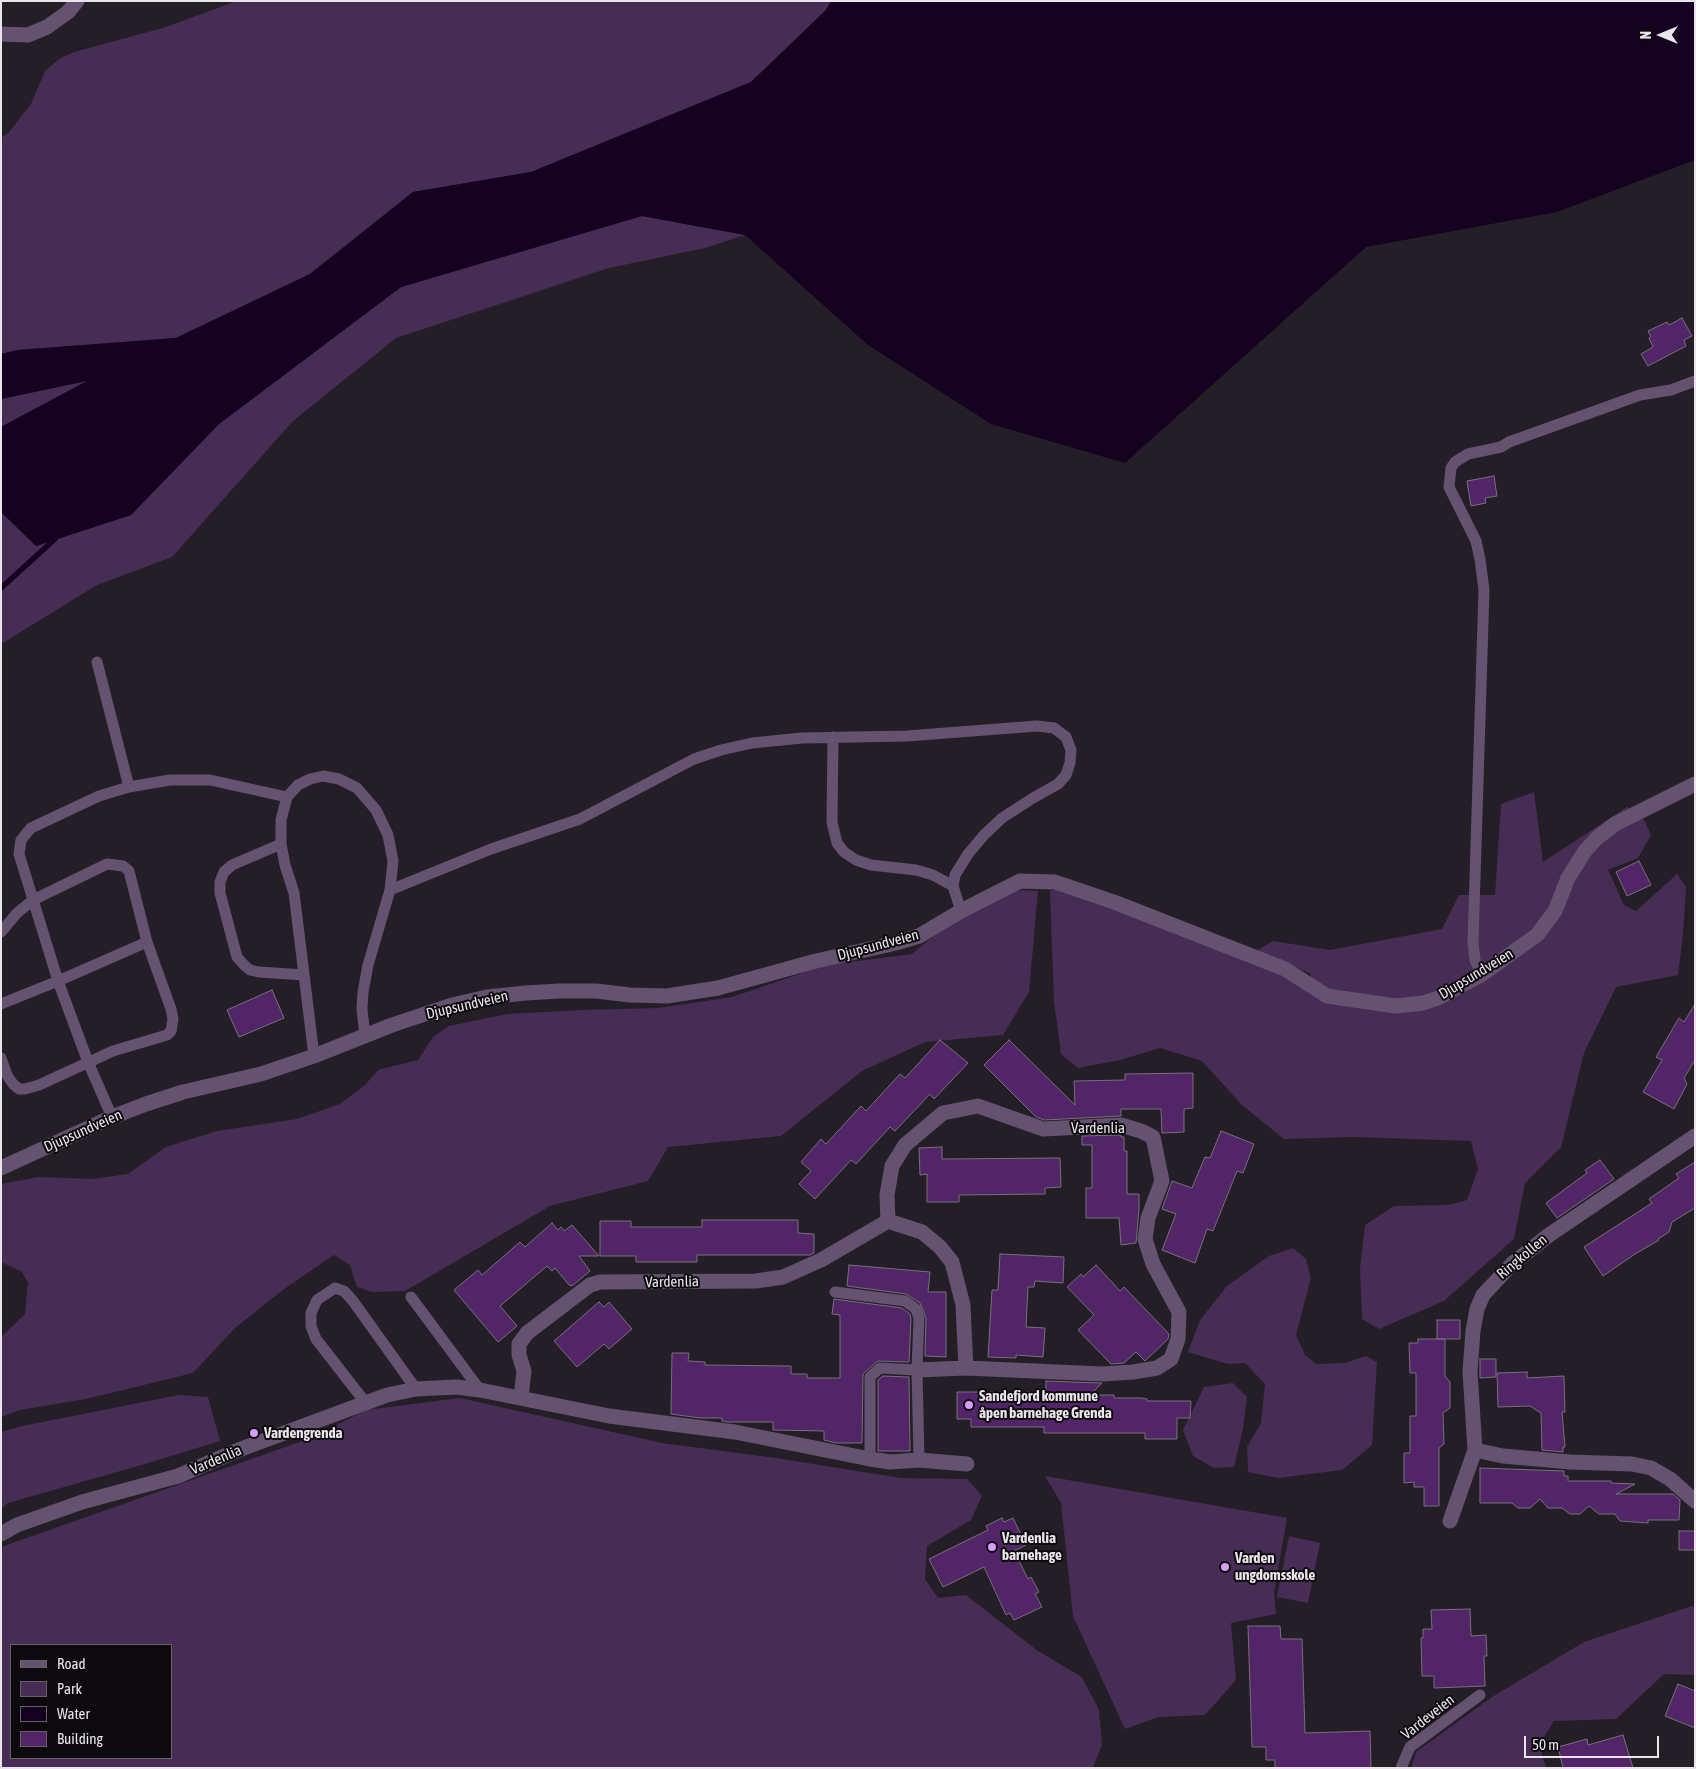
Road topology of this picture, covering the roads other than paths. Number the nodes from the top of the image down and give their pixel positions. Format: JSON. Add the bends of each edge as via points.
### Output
{"nodes":[{"id":1,"x":77,"y":1,"type":"edge"},
{"id":2,"x":1,"y":34,"type":"edge"},
{"id":3,"x":1695,"y":381,"type":"edge"},
{"id":4,"x":97,"y":662,"type":"dead end"},
{"id":5,"x":833,"y":737,"type":"junction"},
{"id":6,"x":1695,"y":784,"type":"edge"},
{"id":7,"x":129,"y":787,"type":"junction"},
{"id":8,"x":286,"y":797,"type":"junction"},
{"id":9,"x":281,"y":844,"type":"junction"},
{"id":10,"x":953,"y":886,"type":"junction"},
{"id":11,"x":390,"y":890,"type":"junction"},
{"id":12,"x":33,"y":900,"type":"junction"},
{"id":13,"x":961,"y":911,"type":"junction"},
{"id":14,"x":1,"y":932,"type":"edge"},
{"id":15,"x":147,"y":942,"type":"junction"},
{"id":16,"x":1481,"y":975,"type":"junction"},
{"id":17,"x":304,"y":976,"type":"junction"},
{"id":18,"x":58,"y":981,"type":"junction"},
{"id":19,"x":1,"y":1004,"type":"edge"},
{"id":20,"x":365,"y":1036,"type":"junction"},
{"id":21,"x":314,"y":1056,"type":"junction"},
{"id":22,"x":1,"y":1058,"type":"edge"},
{"id":23,"x":88,"y":1062,"type":"junction"},
{"id":24,"x":112,"y":1117,"type":"junction"},
{"id":25,"x":1695,"y":1136,"type":"edge"},
{"id":26,"x":1,"y":1168,"type":"edge"},
{"id":27,"x":888,"y":1221,"type":"junction"},
{"id":28,"x":834,"y":1292,"type":"dead end"},
{"id":29,"x":411,"y":1297,"type":"dead end"},
{"id":30,"x":966,"y":1368,"type":"junction"},
{"id":31,"x":917,"y":1370,"type":"junction"},
{"id":32,"x":416,"y":1389,"type":"junction"},
{"id":33,"x":480,"y":1390,"type":"junction"},
{"id":34,"x":521,"y":1398,"type":"junction"},
{"id":35,"x":365,"y":1402,"type":"junction"},
{"id":36,"x":1475,"y":1450,"type":"junction"},
{"id":37,"x":870,"y":1460,"type":"junction"},
{"id":38,"x":919,"y":1460,"type":"junction"},
{"id":39,"x":967,"y":1464,"type":"dead end"},
{"id":40,"x":1695,"y":1501,"type":"edge"},
{"id":41,"x":1450,"y":1521,"type":"dead end"},
{"id":42,"x":1,"y":1534,"type":"edge"},
{"id":43,"x":1480,"y":1695,"type":"dead end"},
{"id":44,"x":1401,"y":1768,"type":"edge"}],
"edges":[{"from":1,"to":2,"type":"street","via":[[47,27],[28,35]]},
{"from":3,"to":16,"type":"lane","via":[[1671,390],[1640,395],[1501,447],[1468,454],[1451,468],[1449,487],[1476,541],[1484,590],[1473,942]]},
{"from":4,"to":7,"type":"lane"},
{"from":5,"to":10,"type":"lane","via":[[832,822],[837,843],[844,852],[871,865],[933,875]]},
{"from":5,"to":10,"type":"lane","via":[[907,736],[1036,726],[1054,728],[1066,737],[1071,750],[1066,775],[1058,784],[1002,818],[984,835],[955,875]]},
{"from":5,"to":11,"type":"lane","via":[[752,743],[694,759],[580,819],[491,849]]},
{"from":6,"to":16,"type":"street","name":"Djupsundveien","via":[[1615,824],[1596,838],[1568,878],[1555,911],[1537,935]]},
{"from":7,"to":8,"type":"lane","via":[[170,780],[210,780]]},
{"from":7,"to":12,"type":"lane","via":[[99,796],[30,828],[24,834],[19,847]]},
{"from":8,"to":9,"type":"lane"},
{"from":8,"to":11,"type":"lane","via":[[298,785],[323,776],[357,788],[376,810],[388,835],[393,861]]},
{"from":9,"to":17,"type":"lane","via":[[294,893]]},
{"from":9,"to":17,"type":"lane","via":[[232,865],[224,872],[220,893],[237,957],[244,965],[259,972]]},
{"from":10,"to":13,"type":"lane"},
{"from":11,"to":20,"type":"lane","via":[[363,992]]},
{"from":12,"to":14,"type":"lane"},
{"from":12,"to":15,"type":"lane","via":[[107,864],[123,866],[129,871]]},
{"from":12,"to":18,"type":"lane"},
{"from":13,"to":16,"type":"street","name":"Djupsundveien","via":[[1020,881],[1054,882],[1285,969],[1327,996],[1396,1006],[1438,998]]},
{"from":13,"to":20,"type":"street","name":"Djupsundveien","via":[[920,936],[694,993],[667,996],[559,991],[487,997],[452,1005]]},
{"from":15,"to":18,"type":"lane"},
{"from":15,"to":23,"type":"lane","via":[[171,1009],[171,1031]]},
{"from":17,"to":21,"type":"lane"},
{"from":18,"to":19,"type":"lane"},
{"from":18,"to":23,"type":"lane"},
{"from":20,"to":21,"type":"street","name":"Djupsundveien"},
{"from":21,"to":24,"type":"street","name":"Djupsundveien","via":[[261,1074],[183,1092]]},
{"from":22,"to":23,"type":"lane","via":[[6,1075],[19,1089],[39,1085]]},
{"from":23,"to":24,"type":"lane"},
{"from":24,"to":26,"type":"street","name":"Djupsundveien"},
{"from":25,"to":36,"type":"street","name":"Ringkollen","via":[[1549,1234],[1512,1264],[1483,1295],[1473,1331],[1470,1372]]},
{"from":27,"to":30,"type":"street","via":[[922,1232],[952,1262],[963,1305]]},
{"from":27,"to":30,"type":"street","name":"Vardenlia","via":[[887,1196],[892,1166],[905,1145],[944,1113],[978,1106],[1043,1128],[1122,1125],[1153,1137],[1162,1182],[1148,1218],[1145,1238],[1153,1264],[1179,1312],[1178,1340],[1171,1359],[1157,1368],[1102,1374]]},
{"from":27,"to":34,"type":"street","name":"Vardenlia","via":[[821,1260],[783,1277],[756,1281],[600,1282],[590,1285],[527,1333],[519,1344],[524,1371]]},
{"from":28,"to":31,"type":"lane","via":[[905,1300],[916,1309],[919,1318]]},
{"from":29,"to":33,"type":"lane"},
{"from":30,"to":31,"type":"street","name":"Vardenlia"},
{"from":31,"to":37,"type":"lane","name":"Vardenlia","via":[[880,1368],[870,1377]]},
{"from":31,"to":38,"type":"lane"},
{"from":32,"to":33,"type":"street","name":"Vardenlia","via":[[457,1387]]},
{"from":32,"to":35,"type":"street","name":"Vardenlia"},
{"from":32,"to":35,"type":"lane","via":[[354,1301],[335,1288],[317,1300],[311,1313],[311,1326],[316,1340]]},
{"from":33,"to":34,"type":"street","name":"Vardenlia"},
{"from":34,"to":37,"type":"street","name":"Vardenlia","via":[[644,1422],[735,1432]]},
{"from":35,"to":42,"type":"street","name":"Vardenlia","via":[[178,1476],[82,1502]]},
{"from":36,"to":40,"type":"street","via":[[1503,1456],[1651,1468],[1670,1479]]},
{"from":36,"to":41,"type":"street","name":"Ringkollen"},
{"from":37,"to":38,"type":"street","name":"Vardenlia"},
{"from":38,"to":39,"type":"street","name":"Vardenlia"},
{"from":43,"to":44,"type":"lane","name":"Vardeveien","via":[[1410,1747]]}]}
